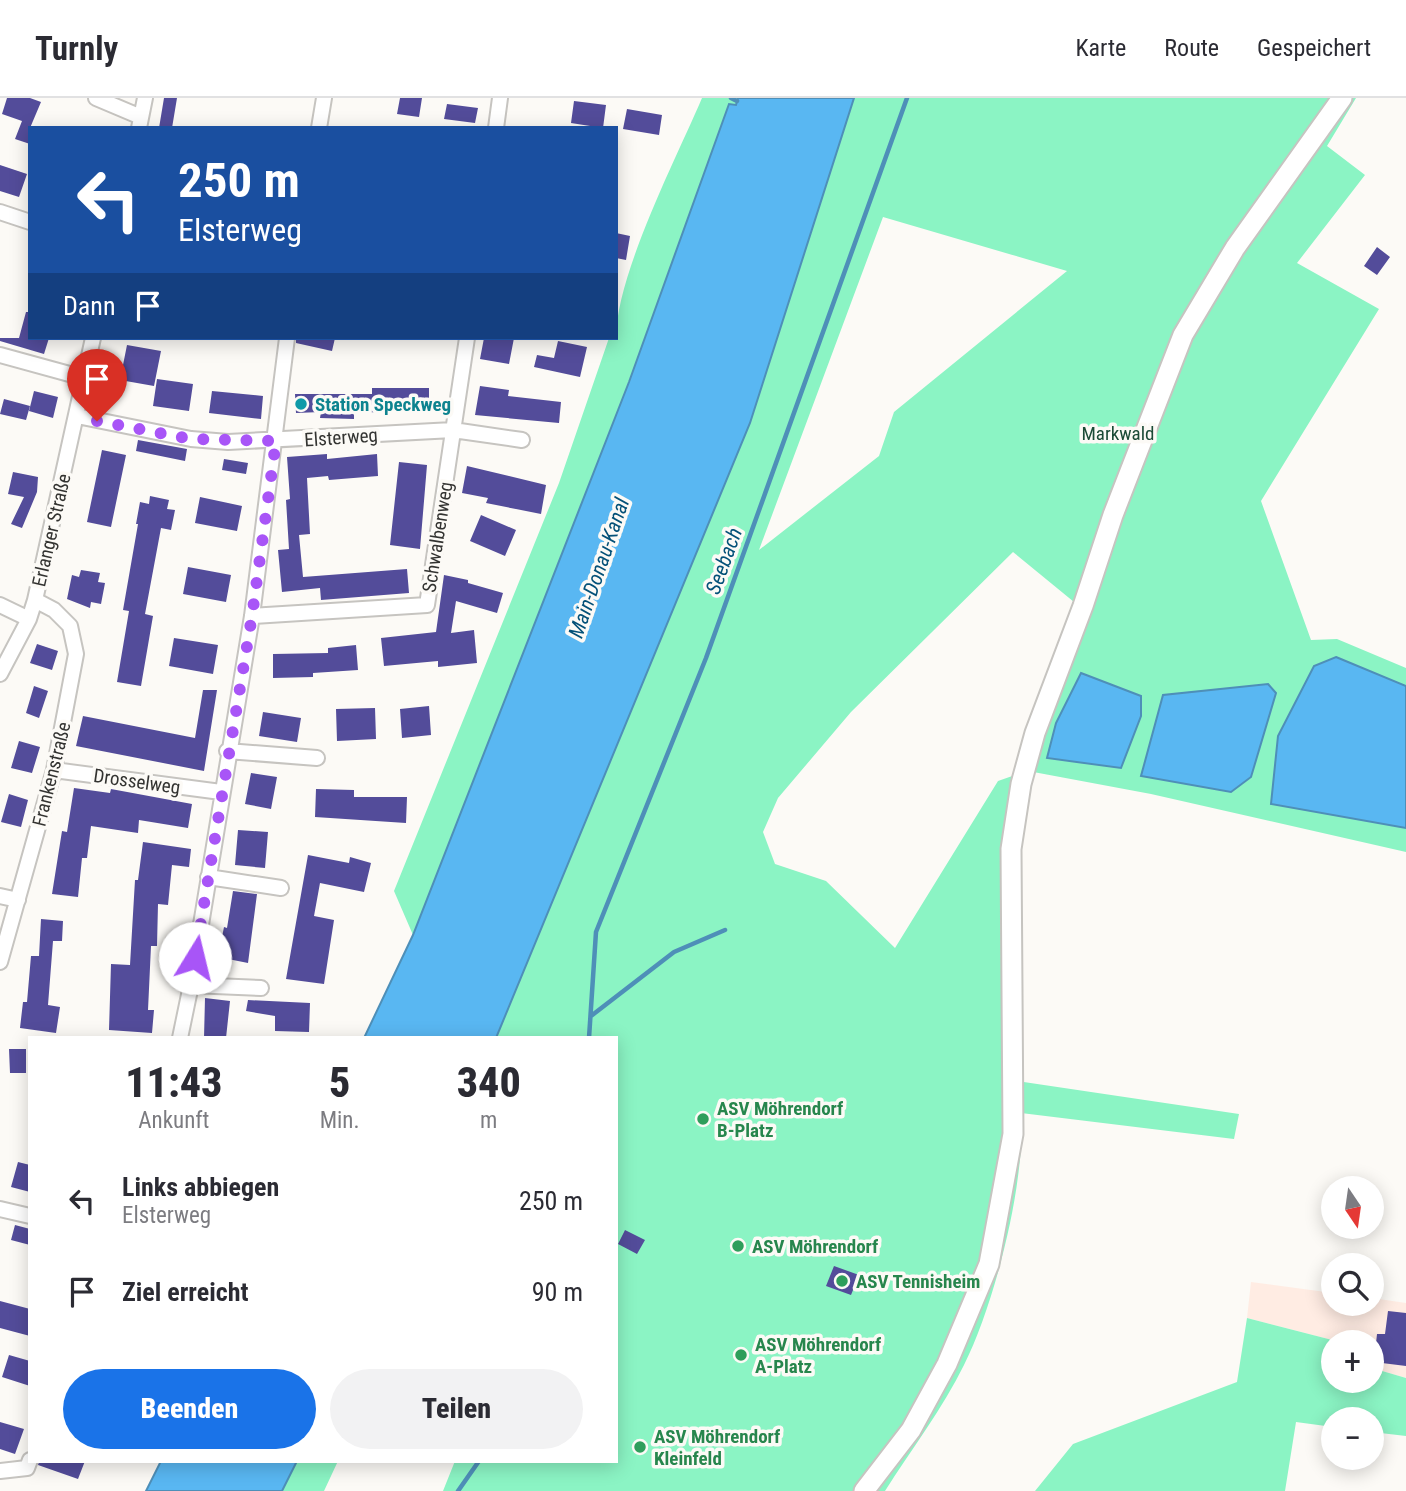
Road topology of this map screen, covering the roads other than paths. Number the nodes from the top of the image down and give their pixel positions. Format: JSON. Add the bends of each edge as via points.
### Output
{"nodes":[{"id":1,"x":96,"y":98,"type":"edge"},
{"id":2,"x":145,"y":98,"type":"edge"},
{"id":3,"x":324,"y":98,"type":"edge"},
{"id":4,"x":499,"y":98,"type":"edge"},
{"id":5,"x":1342,"y":98,"type":"edge"},
{"id":6,"x":140,"y":122,"type":"edge"},
{"id":7,"x":319,"y":126,"type":"edge"},
{"id":8,"x":496,"y":126,"type":"edge"},
{"id":9,"x":0,"y":212,"type":"edge"},
{"id":10,"x":28,"y":221,"type":"edge"},
{"id":11,"x":93,"y":340,"type":"edge"},
{"id":12,"x":287,"y":340,"type":"edge"},
{"id":13,"x":467,"y":340,"type":"edge"},
{"id":14,"x":0,"y":355,"type":"edge"},
{"id":15,"x":84,"y":378,"type":"junction"},
{"id":16,"x":77,"y":416,"type":"junction"},
{"id":17,"x":453,"y":430,"type":"junction"},
{"id":18,"x":522,"y":440,"type":"dead end"},
{"id":19,"x":276,"y":441,"type":"junction"},
{"id":20,"x":36,"y":600,"type":"junction"},
{"id":21,"x":0,"y":605,"type":"edge"},
{"id":22,"x":252,"y":616,"type":"junction"},
{"id":23,"x":29,"y":619,"type":"junction"},
{"id":24,"x":0,"y":674,"type":"edge"},
{"id":25,"x":227,"y":751,"type":"junction"},
{"id":26,"x":317,"y":758,"type":"dead end"},
{"id":27,"x":54,"y":769,"type":"junction"},
{"id":28,"x":221,"y":792,"type":"junction"},
{"id":29,"x":208,"y":877,"type":"junction"},
{"id":30,"x":281,"y":888,"type":"dead end"},
{"id":31,"x":0,"y":896,"type":"edge"},
{"id":32,"x":18,"y":900,"type":"junction"},
{"id":33,"x":0,"y":962,"type":"edge"},
{"id":34,"x":191,"y":985,"type":"junction"},
{"id":35,"x":261,"y":988,"type":"dead end"},
{"id":36,"x":180,"y":1036,"type":"edge"},
{"id":37,"x":0,"y":1209,"type":"edge"},
{"id":38,"x":28,"y":1216,"type":"edge"},
{"id":39,"x":29,"y":1463,"type":"edge"},
{"id":40,"x":0,"y":1471,"type":"edge"},
{"id":41,"x":864,"y":1491,"type":"edge"}],
"edges":[{"from":1,"to":6,"type":"street"},
{"from":2,"to":6,"type":"street"},
{"from":3,"to":7,"type":"street"},
{"from":4,"to":8,"type":"street"},
{"from":5,"to":41,"type":"street","via":[[1235,248],[1183,335],[1035,733],[1011,849],[1013,1134],[989,1264],[973,1308],[911,1430]]},
{"from":9,"to":10,"type":"street"},
{"from":11,"to":15,"type":"street","name":"Erlanger Straße"},
{"from":12,"to":19,"type":"street"},
{"from":13,"to":17,"type":"street","name":"Schwalbenweg"},
{"from":14,"to":15,"type":"street"},
{"from":15,"to":16,"type":"street","name":"Erlanger Straße"},
{"from":16,"to":19,"type":"street","name":"Elsterweg","via":[[191,439]]},
{"from":16,"to":20,"type":"street","name":"Erlanger Straße"},
{"from":17,"to":18,"type":"street","name":"Elsterweg"},
{"from":17,"to":19,"type":"street","name":"Elsterweg"},
{"from":17,"to":22,"type":"street","name":"Schwalbenweg","via":[[427,605]]},
{"from":19,"to":22,"type":"street"},
{"from":20,"to":23,"type":"street","name":"Erlanger Straße"},
{"from":20,"to":27,"type":"street","name":"Frankenstraße","via":[[70,626],[76,654]]},
{"from":21,"to":23,"type":"street"},
{"from":22,"to":25,"type":"street"},
{"from":23,"to":24,"type":"street","name":"Erlanger Straße"},
{"from":25,"to":26,"type":"street"},
{"from":25,"to":28,"type":"street"},
{"from":27,"to":28,"type":"street","name":"Drosselweg"},
{"from":27,"to":32,"type":"street","name":"Frankenstraße"},
{"from":28,"to":29,"type":"street"},
{"from":29,"to":30,"type":"street"},
{"from":29,"to":34,"type":"street"},
{"from":31,"to":32,"type":"street"},
{"from":32,"to":33,"type":"street","name":"Frankenstraße"},
{"from":34,"to":35,"type":"street"},
{"from":34,"to":36,"type":"street"},
{"from":37,"to":38,"type":"street"},
{"from":39,"to":40,"type":"street","via":[[27,1468]]}]}
